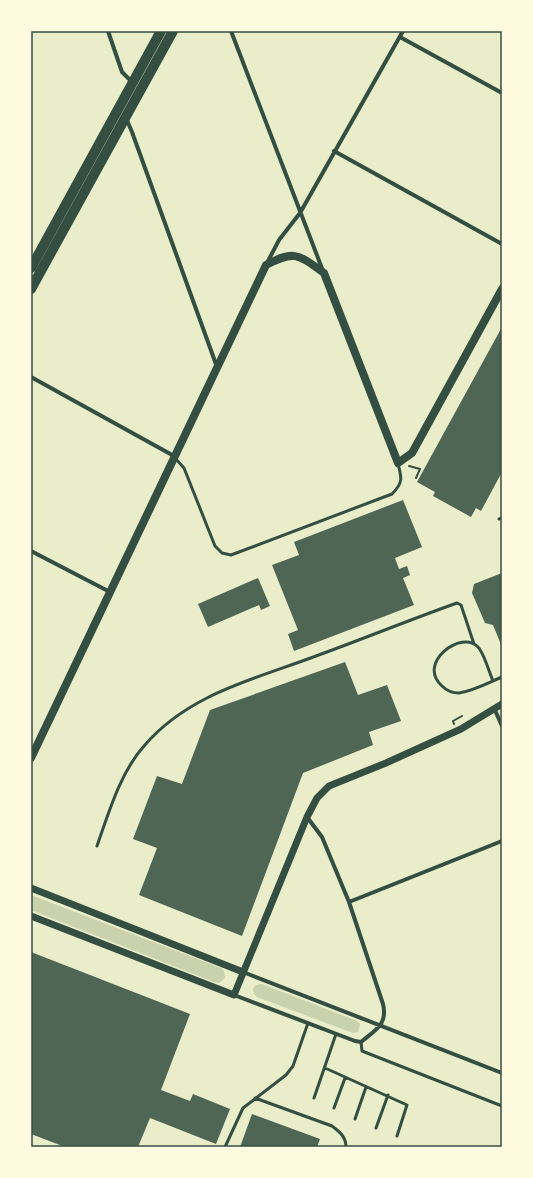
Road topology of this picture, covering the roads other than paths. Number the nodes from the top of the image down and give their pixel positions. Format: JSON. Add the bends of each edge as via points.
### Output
{"nodes":[{"id":1,"x":108,"y":31,"type":"edge"},
{"id":2,"x":161,"y":31,"type":"edge"},
{"id":3,"x":173,"y":31,"type":"edge"},
{"id":4,"x":231,"y":31,"type":"edge"},
{"id":5,"x":403,"y":31,"type":"edge"},
{"id":6,"x":400,"y":37,"type":"junction"},
{"id":7,"x":132,"y":82,"type":"junction"},
{"id":8,"x":141,"y":88,"type":"junction"},
{"id":9,"x":502,"y":92,"type":"edge"},
{"id":10,"x":121,"y":114,"type":"junction"},
{"id":11,"x":334,"y":152,"type":"junction"},
{"id":12,"x":300,"y":213,"type":"junction"},
{"id":13,"x":502,"y":244,"type":"edge"},
{"id":14,"x":266,"y":265,"type":"junction"},
{"id":15,"x":31,"y":268,"type":"edge"},
{"id":16,"x":324,"y":273,"type":"junction"},
{"id":17,"x":31,"y":289,"type":"edge"},
{"id":18,"x":502,"y":289,"type":"edge"},
{"id":19,"x":217,"y":367,"type":"junction"},
{"id":20,"x":31,"y":378,"type":"edge"},
{"id":21,"x":174,"y":456,"type":"junction"},
{"id":22,"x":398,"y":463,"type":"junction"},
{"id":23,"x":31,"y":551,"type":"edge"},
{"id":24,"x":110,"y":592,"type":"junction"},
{"id":25,"x":474,"y":644,"type":"junction"},
{"id":26,"x":502,"y":677,"type":"edge"},
{"id":27,"x":493,"y":680,"type":"junction"},
{"id":28,"x":502,"y":704,"type":"edge"},
{"id":29,"x":494,"y":708,"type":"junction"},
{"id":30,"x":502,"y":726,"type":"edge"},
{"id":31,"x":31,"y":758,"type":"edge"},
{"id":32,"x":306,"y":817,"type":"junction"},
{"id":33,"x":502,"y":841,"type":"edge"},
{"id":34,"x":97,"y":846,"type":"dead end"},
{"id":35,"x":31,"y":888,"type":"edge"},
{"id":36,"x":349,"y":902,"type":"junction"},
{"id":37,"x":31,"y":916,"type":"edge"},
{"id":38,"x":243,"y":972,"type":"junction"},
{"id":39,"x":234,"y":995,"type":"junction"},
{"id":40,"x":308,"y":1023,"type":"junction"},
{"id":41,"x":380,"y":1026,"type":"junction"},
{"id":42,"x":336,"y":1034,"type":"junction"},
{"id":43,"x":361,"y":1042,"type":"junction"},
{"id":44,"x":325,"y":1068,"type":"junction"},
{"id":45,"x":502,"y":1074,"type":"edge"},
{"id":46,"x":345,"y":1078,"type":"junction"},
{"id":47,"x":366,"y":1087,"type":"junction"},
{"id":48,"x":388,"y":1096,"type":"junction"},
{"id":49,"x":255,"y":1098,"type":"junction"},
{"id":50,"x":314,"y":1098,"type":"dead end"},
{"id":51,"x":502,"y":1106,"type":"edge"},
{"id":52,"x":334,"y":1108,"type":"dead end"},
{"id":53,"x":355,"y":1119,"type":"dead end"},
{"id":54,"x":376,"y":1128,"type":"dead end"},
{"id":55,"x":397,"y":1136,"type":"dead end"},
{"id":56,"x":225,"y":1147,"type":"edge"},
{"id":57,"x":346,"y":1147,"type":"edge"}],
"edges":[{"from":1,"to":7,"type":"street","via":[[122,72]]},
{"from":2,"to":7,"type":"main road"},
{"from":3,"to":8,"type":"main road"},
{"from":4,"to":12,"type":"street"},
{"from":5,"to":6,"type":"street"},
{"from":6,"to":9,"type":"street"},
{"from":6,"to":11,"type":"street"},
{"from":7,"to":8,"type":"street"},
{"from":7,"to":10,"type":"main road"},
{"from":8,"to":10,"type":"main road"},
{"from":10,"to":15,"type":"main road"},
{"from":10,"to":17,"type":"main road"},
{"from":10,"to":19,"type":"street","via":[[132,132]]},
{"from":11,"to":12,"type":"street"},
{"from":11,"to":13,"type":"street"},
{"from":12,"to":14,"type":"street","via":[[279,240]]},
{"from":12,"to":16,"type":"street"},
{"from":14,"to":16,"type":"main road","via":[[283,256],[292,255],[301,257]]},
{"from":14,"to":19,"type":"main road"},
{"from":16,"to":22,"type":"main road"},
{"from":18,"to":22,"type":"main road","via":[[412,453]]},
{"from":19,"to":21,"type":"main road"},
{"from":20,"to":21,"type":"street"},
{"from":21,"to":22,"type":"lane","via":[[184,468],[215,546],[222,553],[231,555],[392,494],[399,487],[401,476]]},
{"from":21,"to":24,"type":"main road"},
{"from":23,"to":24,"type":"street"},
{"from":24,"to":31,"type":"main road"},
{"from":25,"to":27,"type":"lane","via":[[478,646]]},
{"from":25,"to":27,"type":"lane","via":[[462,642],[448,648],[436,659],[435,668],[439,683],[457,693],[469,691]]},
{"from":25,"to":34,"type":"lane","via":[[461,605],[457,603],[248,680],[193,704],[144,745],[130,765]]},
{"from":26,"to":27,"type":"lane"},
{"from":28,"to":29,"type":"street"},
{"from":29,"to":30,"type":"street"},
{"from":29,"to":32,"type":"street","via":[[461,729],[329,786],[317,798]]},
{"from":32,"to":36,"type":"street","via":[[322,837]]},
{"from":32,"to":38,"type":"street"},
{"from":33,"to":36,"type":"street"},
{"from":35,"to":38,"type":"street"},
{"from":36,"to":41,"type":"street","via":[[386,1014]]},
{"from":37,"to":39,"type":"street"},
{"from":38,"to":39,"type":"street"},
{"from":38,"to":41,"type":"street"},
{"from":39,"to":40,"type":"street"},
{"from":40,"to":42,"type":"street"},
{"from":40,"to":49,"type":"lane","via":[[292,1066],[286,1075]]},
{"from":41,"to":43,"type":"street"},
{"from":41,"to":45,"type":"street"},
{"from":42,"to":43,"type":"street"},
{"from":42,"to":44,"type":"lane"},
{"from":43,"to":51,"type":"lane","via":[[362,1051]]},
{"from":44,"to":46,"type":"lane"},
{"from":44,"to":50,"type":"lane"},
{"from":46,"to":47,"type":"lane"},
{"from":46,"to":52,"type":"lane"},
{"from":47,"to":48,"type":"lane"},
{"from":47,"to":53,"type":"lane"},
{"from":48,"to":54,"type":"lane"},
{"from":48,"to":55,"type":"lane","via":[[407,1105]]},
{"from":49,"to":56,"type":"lane","via":[[243,1108]]},
{"from":49,"to":57,"type":"lane","via":[[332,1126],[341,1132]]}]}
